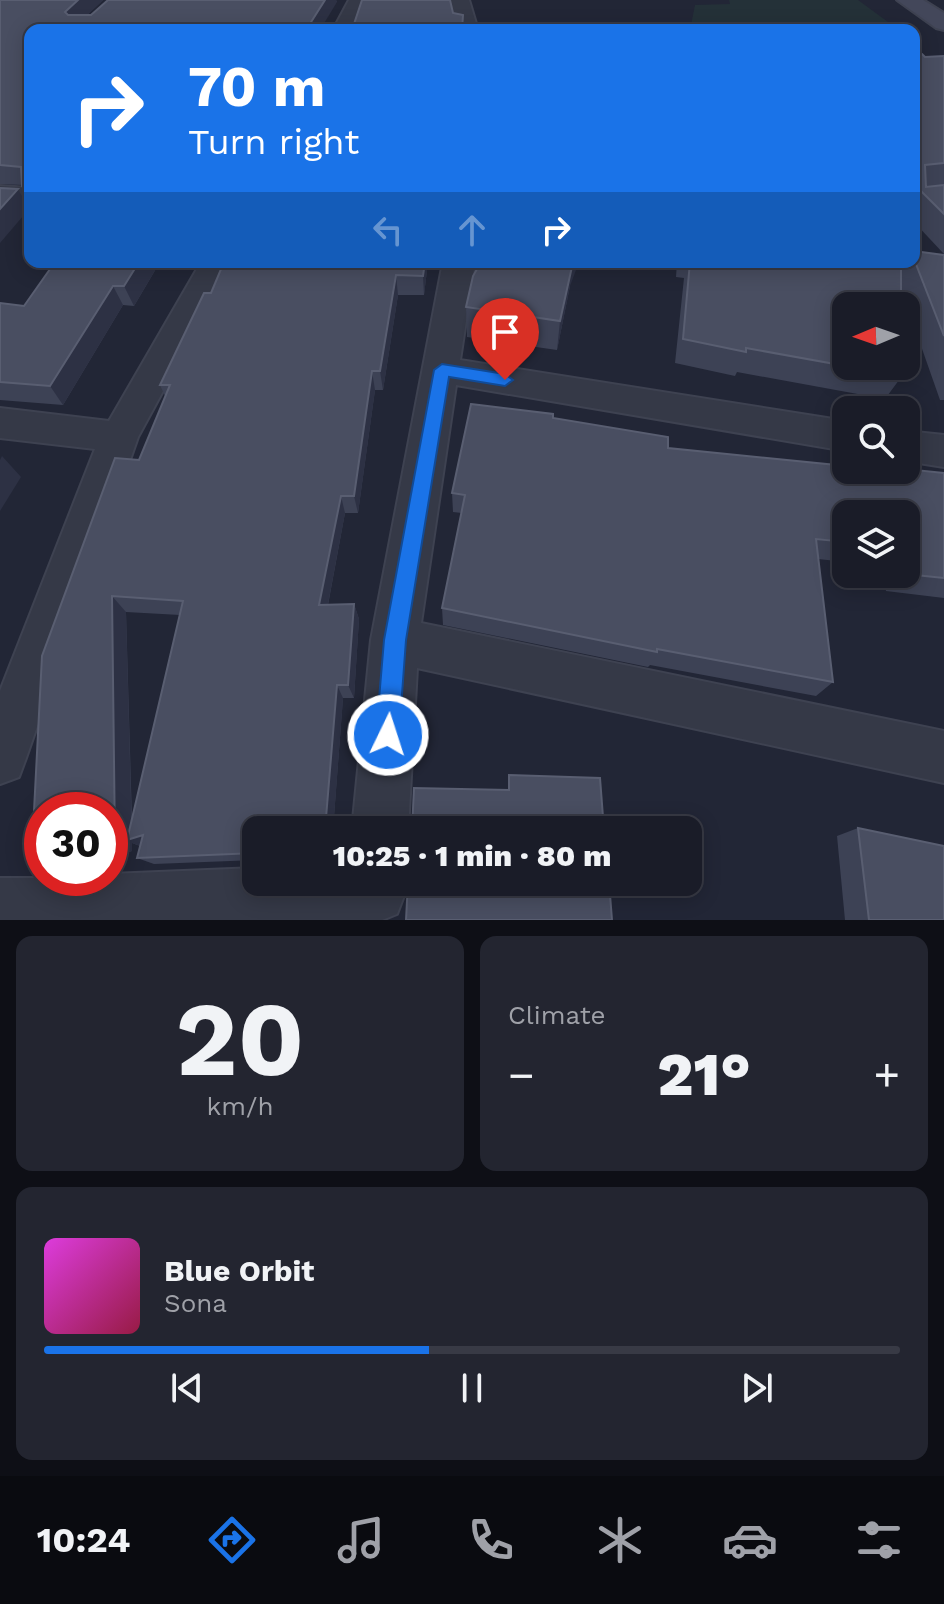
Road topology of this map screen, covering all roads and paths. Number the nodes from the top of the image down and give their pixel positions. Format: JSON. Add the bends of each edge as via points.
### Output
{"nodes":[{"id":1,"x":359,"y":0,"type":"edge"},
{"id":2,"x":459,"y":0,"type":"edge"},
{"id":3,"x":908,"y":0,"type":"edge"},
{"id":4,"x":944,"y":23,"type":"edge"},
{"id":5,"x":347,"y":24,"type":"edge"},
{"id":6,"x":465,"y":24,"type":"edge"},
{"id":7,"x":0,"y":195,"type":"edge"},
{"id":8,"x":24,"y":197,"type":"edge"},
{"id":9,"x":214,"y":268,"type":"edge"},
{"id":10,"x":458,"y":268,"type":"edge"},
{"id":11,"x":442,"y":370,"type":"junction"},
{"id":12,"x":0,"y":423,"type":"edge"},
{"id":13,"x":832,"y":434,"type":"edge"},
{"id":14,"x":119,"y":437,"type":"junction"},
{"id":15,"x":920,"y":448,"type":"edge"},
{"id":16,"x":944,"y":451,"type":"edge"},
{"id":17,"x":395,"y":640,"type":"junction"},
{"id":18,"x":944,"y":757,"type":"edge"},
{"id":19,"x":0,"y":758,"type":"edge"},
{"id":20,"x":381,"y":816,"type":"edge"},
{"id":21,"x":376,"y":898,"type":"edge"},
{"id":22,"x":0,"y":908,"type":"edge"}],
"edges":[{"from":1,"to":5,"type":"street"},
{"from":2,"to":6,"type":"street"},
{"from":3,"to":4,"type":"main road"},
{"from":7,"to":8,"type":"street"},
{"from":9,"to":14,"type":"street"},
{"from":10,"to":11,"type":"street"},
{"from":11,"to":13,"type":"street"},
{"from":11,"to":17,"type":"street"},
{"from":12,"to":14,"type":"street"},
{"from":14,"to":19,"type":"street"},
{"from":15,"to":16,"type":"street"},
{"from":17,"to":18,"type":"street"},
{"from":17,"to":20,"type":"street"},
{"from":21,"to":22,"type":"street"}]}
